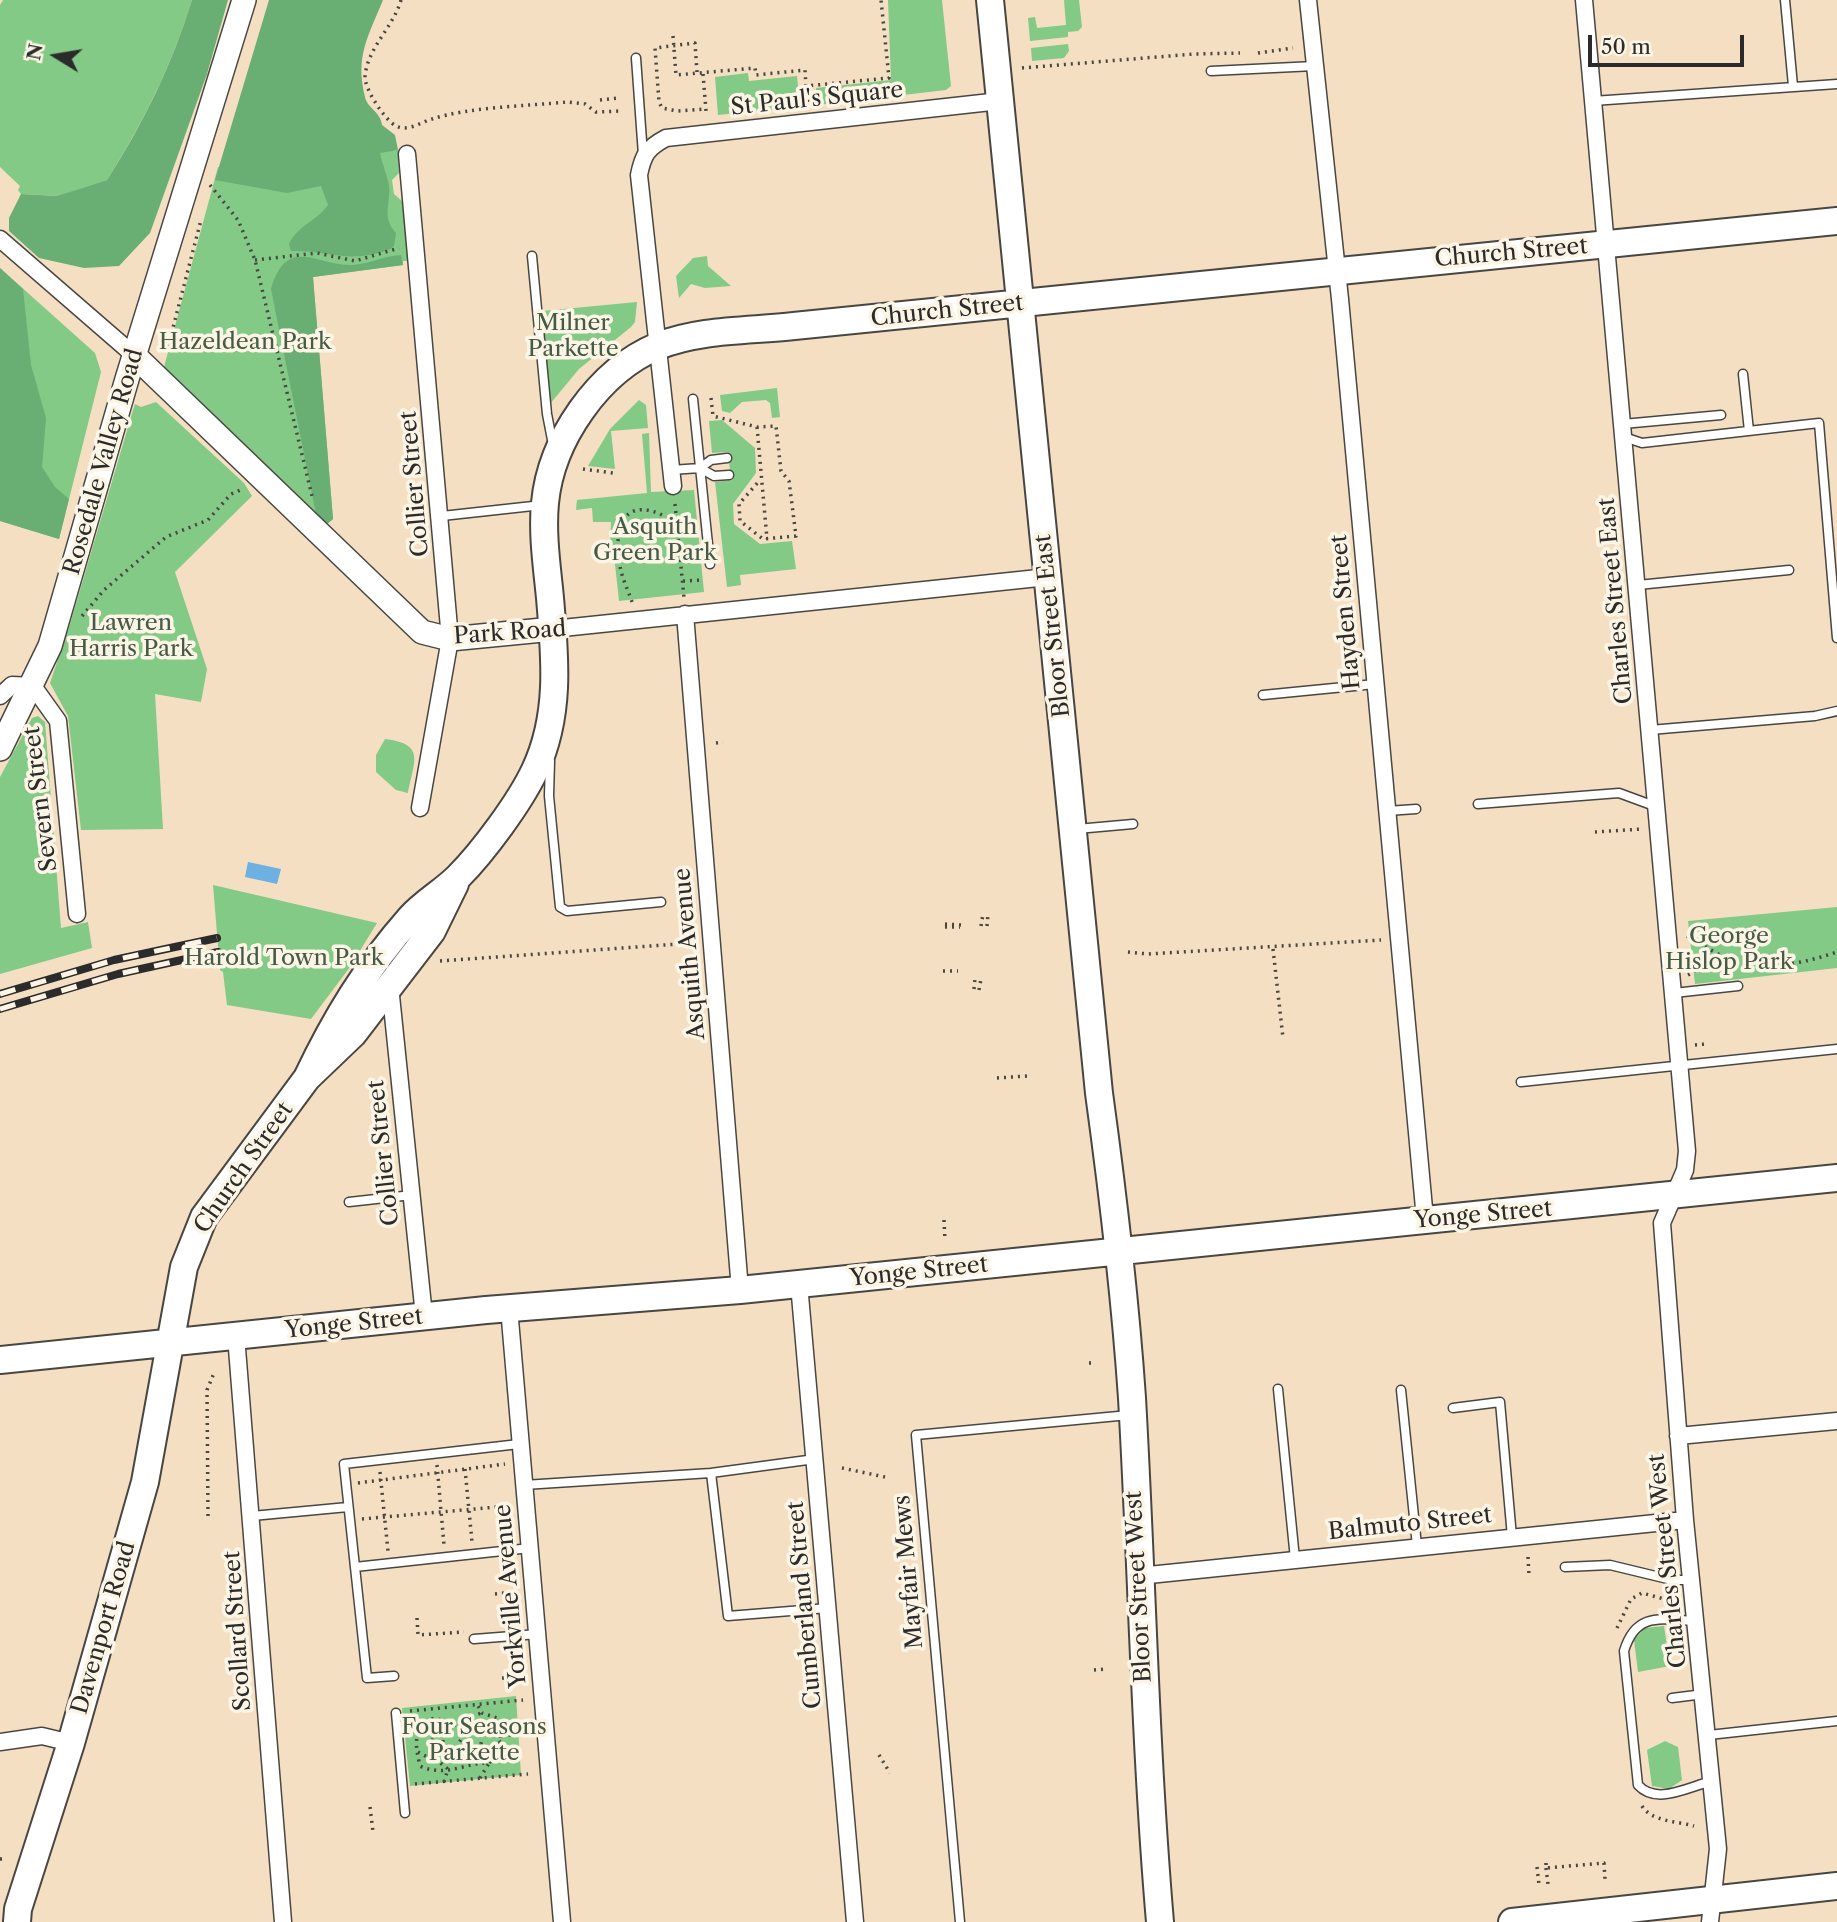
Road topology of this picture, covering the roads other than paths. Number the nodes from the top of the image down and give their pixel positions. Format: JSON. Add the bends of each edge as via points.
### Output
{"nodes":[{"id":1,"x":244,"y":0,"type":"edge"},
{"id":2,"x":990,"y":0,"type":"edge"},
{"id":3,"x":1308,"y":0,"type":"edge"},
{"id":4,"x":1584,"y":0,"type":"edge"},
{"id":5,"x":1785,"y":0,"type":"edge"},
{"id":6,"x":636,"y":58,"type":"dead end"},
{"id":7,"x":1315,"y":66,"type":"junction"},
{"id":8,"x":1211,"y":71,"type":"dead end"},
{"id":9,"x":1837,"y":84,"type":"edge"},
{"id":10,"x":1793,"y":86,"type":"junction"},
{"id":11,"x":1000,"y":101,"type":"junction"},
{"id":12,"x":1593,"y":101,"type":"junction"},
{"id":13,"x":407,"y":154,"type":"dead end"},
{"id":14,"x":643,"y":155,"type":"junction"},
{"id":15,"x":1837,"y":221,"type":"edge"},
{"id":16,"x":0,"y":239,"type":"edge"},
{"id":17,"x":1608,"y":243,"type":"junction"},
{"id":18,"x":532,"y":256,"type":"dead end"},
{"id":19,"x":1335,"y":270,"type":"junction"},
{"id":20,"x":1021,"y":303,"type":"junction"},
{"id":21,"x":658,"y":346,"type":"junction"},
{"id":22,"x":135,"y":356,"type":"junction"},
{"id":23,"x":1743,"y":374,"type":"dead end"},
{"id":24,"x":693,"y":399,"type":"dead end"},
{"id":25,"x":1721,"y":415,"type":"dead end"},
{"id":26,"x":1624,"y":430,"type":"junction"},
{"id":27,"x":1749,"y":431,"type":"junction"},
{"id":28,"x":555,"y":458,"type":"junction"},
{"id":29,"x":727,"y":458,"type":"dead end"},
{"id":30,"x":700,"y":468,"type":"junction"},
{"id":31,"x":729,"y":475,"type":"dead end"},
{"id":32,"x":672,"y":478,"type":"joint"},
{"id":33,"x":545,"y":504,"type":"junction"},
{"id":34,"x":442,"y":516,"type":"junction"},
{"id":35,"x":710,"y":564,"type":"dead end"},
{"id":36,"x":1790,"y":570,"type":"dead end"},
{"id":37,"x":1048,"y":577,"type":"junction"},
{"id":38,"x":1637,"y":585,"type":"junction"},
{"id":39,"x":685,"y":607,"type":"junction"},
{"id":40,"x":553,"y":629,"type":"junction"},
{"id":41,"x":1837,"y":638,"type":"edge"},
{"id":42,"x":450,"y":639,"type":"junction"},
{"id":43,"x":1375,"y":684,"type":"junction"},
{"id":44,"x":33,"y":686,"type":"junction"},
{"id":45,"x":1263,"y":695,"type":"dead end"},
{"id":46,"x":0,"y":696,"type":"edge"},
{"id":47,"x":1837,"y":711,"type":"edge"},
{"id":48,"x":551,"y":728,"type":"junction"},
{"id":49,"x":1650,"y":730,"type":"junction"},
{"id":50,"x":0,"y":749,"type":"edge"},
{"id":51,"x":1478,"y":804,"type":"dead end"},
{"id":52,"x":1657,"y":807,"type":"junction"},
{"id":53,"x":419,"y":808,"type":"dead end"},
{"id":54,"x":1416,"y":809,"type":"dead end"},
{"id":55,"x":1387,"y":811,"type":"junction"},
{"id":56,"x":1133,"y":824,"type":"dead end"},
{"id":57,"x":1073,"y":830,"type":"junction"},
{"id":58,"x":459,"y":876,"type":"junction"},
{"id":59,"x":661,"y":902,"type":"dead end"},
{"id":60,"x":77,"y":914,"type":"dead end"},
{"id":61,"x":390,"y":986,"type":"junction"},
{"id":62,"x":1738,"y":986,"type":"dead end"},
{"id":63,"x":1674,"y":993,"type":"junction"},
{"id":64,"x":1837,"y":1049,"type":"edge"},
{"id":65,"x":1680,"y":1064,"type":"junction"},
{"id":66,"x":307,"y":1078,"type":"junction"},
{"id":67,"x":1521,"y":1082,"type":"dead end"},
{"id":68,"x":1837,"y":1178,"type":"edge"},
{"id":69,"x":412,"y":1195,"type":"junction"},
{"id":70,"x":1674,"y":1196,"type":"junction"},
{"id":71,"x":349,"y":1202,"type":"dead end"},
{"id":72,"x":1424,"y":1219,"type":"junction"},
{"id":73,"x":1119,"y":1251,"type":"junction"},
{"id":74,"x":799,"y":1284,"type":"junction"},
{"id":75,"x":740,"y":1290,"type":"junction"},
{"id":76,"x":509,"y":1308,"type":"junction"},
{"id":77,"x":424,"y":1316,"type":"junction"},
{"id":78,"x":236,"y":1336,"type":"junction"},
{"id":79,"x":171,"y":1343,"type":"junction"},
{"id":80,"x":0,"y":1360,"type":"edge"},
{"id":81,"x":1278,"y":1389,"type":"dead end"},
{"id":82,"x":1401,"y":1390,"type":"dead end"},
{"id":83,"x":1453,"y":1408,"type":"dead end"},
{"id":84,"x":1132,"y":1414,"type":"junction"},
{"id":85,"x":1837,"y":1421,"type":"edge"},
{"id":86,"x":1678,"y":1436,"type":"junction"},
{"id":87,"x":519,"y":1444,"type":"junction"},
{"id":88,"x":815,"y":1459,"type":"junction"},
{"id":89,"x":711,"y":1473,"type":"junction"},
{"id":90,"x":524,"y":1485,"type":"junction"},
{"id":91,"x":348,"y":1507,"type":"junction"},
{"id":92,"x":252,"y":1516,"type":"junction"},
{"id":93,"x":1685,"y":1520,"type":"junction"},
{"id":94,"x":1512,"y":1537,"type":"junction"},
{"id":95,"x":1417,"y":1546,"type":"junction"},
{"id":96,"x":530,"y":1548,"type":"junction"},
{"id":97,"x":1295,"y":1559,"type":"junction"},
{"id":98,"x":355,"y":1567,"type":"junction"},
{"id":99,"x":1565,"y":1567,"type":"dead end"},
{"id":100,"x":1139,"y":1576,"type":"junction"},
{"id":101,"x":1693,"y":1580,"type":"junction"},
{"id":102,"x":828,"y":1608,"type":"junction"},
{"id":103,"x":1698,"y":1621,"type":"junction"},
{"id":104,"x":538,"y":1634,"type":"junction"},
{"id":105,"x":474,"y":1639,"type":"dead end"},
{"id":106,"x":394,"y":1676,"type":"dead end"},
{"id":107,"x":1705,"y":1694,"type":"junction"},
{"id":108,"x":1672,"y":1698,"type":"dead end"},
{"id":109,"x":396,"y":1713,"type":"road end"},
{"id":110,"x":1837,"y":1721,"type":"edge"},
{"id":111,"x":1709,"y":1735,"type":"junction"},
{"id":112,"x":0,"y":1742,"type":"edge"},
{"id":113,"x":71,"y":1743,"type":"junction"},
{"id":114,"x":1713,"y":1780,"type":"junction"},
{"id":115,"x":405,"y":1813,"type":"dead end"},
{"id":116,"x":1837,"y":1886,"type":"edge"},
{"id":117,"x":1711,"y":1912,"type":"edge"},
{"id":118,"x":15,"y":1918,"type":"edge"},
{"id":119,"x":1563,"y":1919,"type":"edge"},
{"id":120,"x":283,"y":1922,"type":"edge"},
{"id":121,"x":562,"y":1922,"type":"edge"},
{"id":122,"x":855,"y":1922,"type":"edge"},
{"id":123,"x":960,"y":1922,"type":"edge"},
{"id":124,"x":1160,"y":1922,"type":"edge"},
{"id":125,"x":1513,"y":1922,"type":"edge"}],
"edges":[{"from":1,"to":22,"type":"street","name":"Rosedale Valley Road"},
{"from":2,"to":11,"type":"main road","name":"Bloor Street East"},
{"from":3,"to":7,"type":"street","name":"Hayden Street"},
{"from":4,"to":12,"type":"street","name":"Charles Street East"},
{"from":5,"to":10,"type":"lane"},
{"from":6,"to":14,"type":"lane"},
{"from":7,"to":8,"type":"lane"},
{"from":7,"to":19,"type":"street","name":"Hayden Street"},
{"from":9,"to":10,"type":"lane"},
{"from":10,"to":12,"type":"lane"},
{"from":11,"to":14,"type":"street","name":"St Paul's Square","via":[[666,138]]},
{"from":11,"to":20,"type":"main road","name":"Bloor Street East"},
{"from":12,"to":17,"type":"street","name":"Charles Street East"},
{"from":13,"to":34,"type":"street","name":"Collier Street"},
{"from":14,"to":21,"type":"street","via":[[639,175]]},
{"from":15,"to":17,"type":"main road","name":"Church Street"},
{"from":16,"to":22,"type":"street","name":"Park Road"},
{"from":17,"to":19,"type":"main road","name":"Church Street"},
{"from":17,"to":26,"type":"street","name":"Charles Street East"},
{"from":18,"to":28,"type":"lane"},
{"from":19,"to":20,"type":"main road","name":"Church Street"},
{"from":19,"to":43,"type":"street","name":"Hayden Street"},
{"from":20,"to":21,"type":"main road","name":"Church Street","via":[[708,335]]},
{"from":20,"to":37,"type":"main road","name":"Bloor Street East"},
{"from":21,"to":28,"type":"main road","name":"Church Street","via":[[627,365],[589,400]]},
{"from":21,"to":32,"type":"street"},
{"from":22,"to":42,"type":"street","name":"Park Road","via":[[415,626]]},
{"from":22,"to":44,"type":"street","name":"Rosedale Valley Road","via":[[50,646]]},
{"from":23,"to":27,"type":"lane"},
{"from":24,"to":30,"type":"lane"},
{"from":25,"to":26,"type":"lane"},
{"from":26,"to":27,"type":"lane","via":[[1642,443]]},
{"from":26,"to":38,"type":"street","name":"Charles Street East"},
{"from":27,"to":41,"type":"lane","via":[[1819,423]]},
{"from":28,"to":33,"type":"main road","name":"Church Street"},
{"from":29,"to":30,"type":"lane","via":[[711,460]]},
{"from":30,"to":31,"type":"lane","via":[[714,476]]},
{"from":30,"to":32,"type":"lane"},
{"from":30,"to":35,"type":"lane"},
{"from":33,"to":34,"type":"lane"},
{"from":33,"to":40,"type":"main road","name":"Church Street"},
{"from":34,"to":42,"type":"street","name":"Collier Street"},
{"from":36,"to":38,"type":"lane"},
{"from":37,"to":39,"type":"street","name":"Park Road"},
{"from":37,"to":57,"type":"main road","name":"Bloor Street East"},
{"from":38,"to":49,"type":"street","name":"Charles Street East"},
{"from":39,"to":40,"type":"street","name":"Park Road","via":[[584,628]]},
{"from":39,"to":75,"type":"street","name":"Asquith Avenue"},
{"from":40,"to":42,"type":"street","name":"Park Road"},
{"from":40,"to":48,"type":"main road","name":"Church Street","via":[[555,707]]},
{"from":42,"to":53,"type":"street","name":"Collier Street"},
{"from":43,"to":45,"type":"lane"},
{"from":43,"to":55,"type":"street","name":"Hayden Street"},
{"from":44,"to":46,"type":"street","via":[[12,685]]},
{"from":44,"to":50,"type":"street","name":"Rosedale Valley Road"},
{"from":44,"to":60,"type":"street","name":"Severn Street","via":[[58,721]]},
{"from":47,"to":49,"type":"lane"},
{"from":48,"to":58,"type":"main road","name":"Church Street","via":[[524,793]]},
{"from":48,"to":59,"type":"lane","via":[[549,796],[560,906],[567,911]]},
{"from":49,"to":52,"type":"street","name":"Charles Street East"},
{"from":51,"to":52,"type":"lane","via":[[1619,793]]},
{"from":52,"to":63,"type":"street","name":"Charles Street East"},
{"from":54,"to":55,"type":"lane"},
{"from":55,"to":72,"type":"street","name":"Hayden Street"},
{"from":56,"to":57,"type":"lane"},
{"from":57,"to":73,"type":"main road","name":"Bloor Street East"},
{"from":58,"to":61,"type":"main road","name":"Church Street","via":[[432,932]]},
{"from":58,"to":66,"type":"main road","name":"Church Street","via":[[411,916],[388,945],[337,1014]]},
{"from":61,"to":66,"type":"main road","name":"Church Street","via":[[354,1034]]},
{"from":61,"to":69,"type":"street","name":"Collier Street"},
{"from":62,"to":63,"type":"lane"},
{"from":63,"to":65,"type":"street","name":"Charles Street East"},
{"from":64,"to":65,"type":"lane"},
{"from":65,"to":67,"type":"lane"},
{"from":65,"to":70,"type":"street","name":"Charles Street East","via":[[1687,1151]]},
{"from":66,"to":79,"type":"main road","name":"Church Street","via":[[204,1217],[184,1267]]},
{"from":68,"to":70,"type":"main road","name":"Yonge Street"},
{"from":69,"to":71,"type":"lane"},
{"from":69,"to":77,"type":"street","name":"Collier Street"},
{"from":70,"to":72,"type":"main road","name":"Yonge Street"},
{"from":70,"to":86,"type":"street","name":"Charles Street West","via":[[1662,1223]]},
{"from":72,"to":73,"type":"main road","name":"Yonge Street"},
{"from":73,"to":74,"type":"main road","name":"Yonge Street"},
{"from":73,"to":84,"type":"main road","name":"Bloor Street West"},
{"from":74,"to":75,"type":"main road","name":"Yonge Street"},
{"from":74,"to":88,"type":"street","name":"Cumberland Street"},
{"from":75,"to":76,"type":"main road","name":"Yonge Street"},
{"from":76,"to":77,"type":"main road","name":"Yonge Street"},
{"from":76,"to":87,"type":"street","name":"Yorkville Avenue"},
{"from":77,"to":78,"type":"main road","name":"Yonge Street"},
{"from":78,"to":79,"type":"main road","name":"Yonge Street"},
{"from":78,"to":92,"type":"street","name":"Scollard Street"},
{"from":79,"to":80,"type":"main road","name":"Yonge Street"},
{"from":79,"to":113,"type":"main road","name":"Davenport Road","via":[[145,1482]]},
{"from":81,"to":97,"type":"lane"},
{"from":82,"to":95,"type":"lane"},
{"from":83,"to":94,"type":"lane","via":[[1500,1402]]},
{"from":84,"to":100,"type":"main road","name":"Bloor Street West"},
{"from":84,"to":123,"type":"lane","name":"Mayfair Mews","via":[[916,1435]]},
{"from":85,"to":86,"type":"street"},
{"from":86,"to":93,"type":"street","name":"Charles Street West"},
{"from":87,"to":90,"type":"street","name":"Yorkville Avenue"},
{"from":87,"to":91,"type":"lane","via":[[344,1464]]},
{"from":88,"to":89,"type":"lane"},
{"from":88,"to":102,"type":"street","name":"Cumberland Street"},
{"from":89,"to":90,"type":"lane"},
{"from":89,"to":102,"type":"lane","via":[[728,1616]]},
{"from":90,"to":96,"type":"street","name":"Yorkville Avenue"},
{"from":91,"to":92,"type":"lane"},
{"from":91,"to":98,"type":"lane"},
{"from":92,"to":120,"type":"street","name":"Scollard Street"},
{"from":93,"to":94,"type":"street","name":"Balmuto Street"},
{"from":93,"to":101,"type":"street","name":"Charles Street West"},
{"from":94,"to":95,"type":"street","name":"Balmuto Street"},
{"from":95,"to":97,"type":"street","name":"Balmuto Street"},
{"from":96,"to":98,"type":"lane"},
{"from":96,"to":104,"type":"street","name":"Yorkville Avenue"},
{"from":97,"to":100,"type":"street","name":"Balmuto Street"},
{"from":98,"to":106,"type":"lane","via":[[367,1678]]},
{"from":99,"to":101,"type":"lane","via":[[1610,1565],[1662,1578]]},
{"from":100,"to":124,"type":"main road","name":"Bloor Street West"},
{"from":101,"to":103,"type":"street","name":"Charles Street West"},
{"from":102,"to":122,"type":"street","name":"Cumberland Street"},
{"from":103,"to":107,"type":"street","name":"Charles Street West"},
{"from":103,"to":114,"type":"lane","via":[[1646,1620],[1630,1632],[1624,1651],[1638,1785],[1646,1793],[1662,1796]]},
{"from":104,"to":105,"type":"lane"},
{"from":104,"to":121,"type":"street","name":"Yorkville Avenue"},
{"from":107,"to":108,"type":"lane"},
{"from":107,"to":111,"type":"street","name":"Charles Street West"},
{"from":109,"to":115,"type":"lane"},
{"from":110,"to":111,"type":"lane"},
{"from":111,"to":114,"type":"street","name":"Charles Street West"},
{"from":112,"to":113,"type":"street","via":[[42,1736]]},
{"from":113,"to":118,"type":"main road","name":"Davenport Road"},
{"from":114,"to":117,"type":"street","name":"Charles Street West","via":[[1718,1849]]},
{"from":116,"to":117,"type":"main road"},
{"from":117,"to":119,"type":"main road"},
{"from":119,"to":125,"type":"main road"}]}
